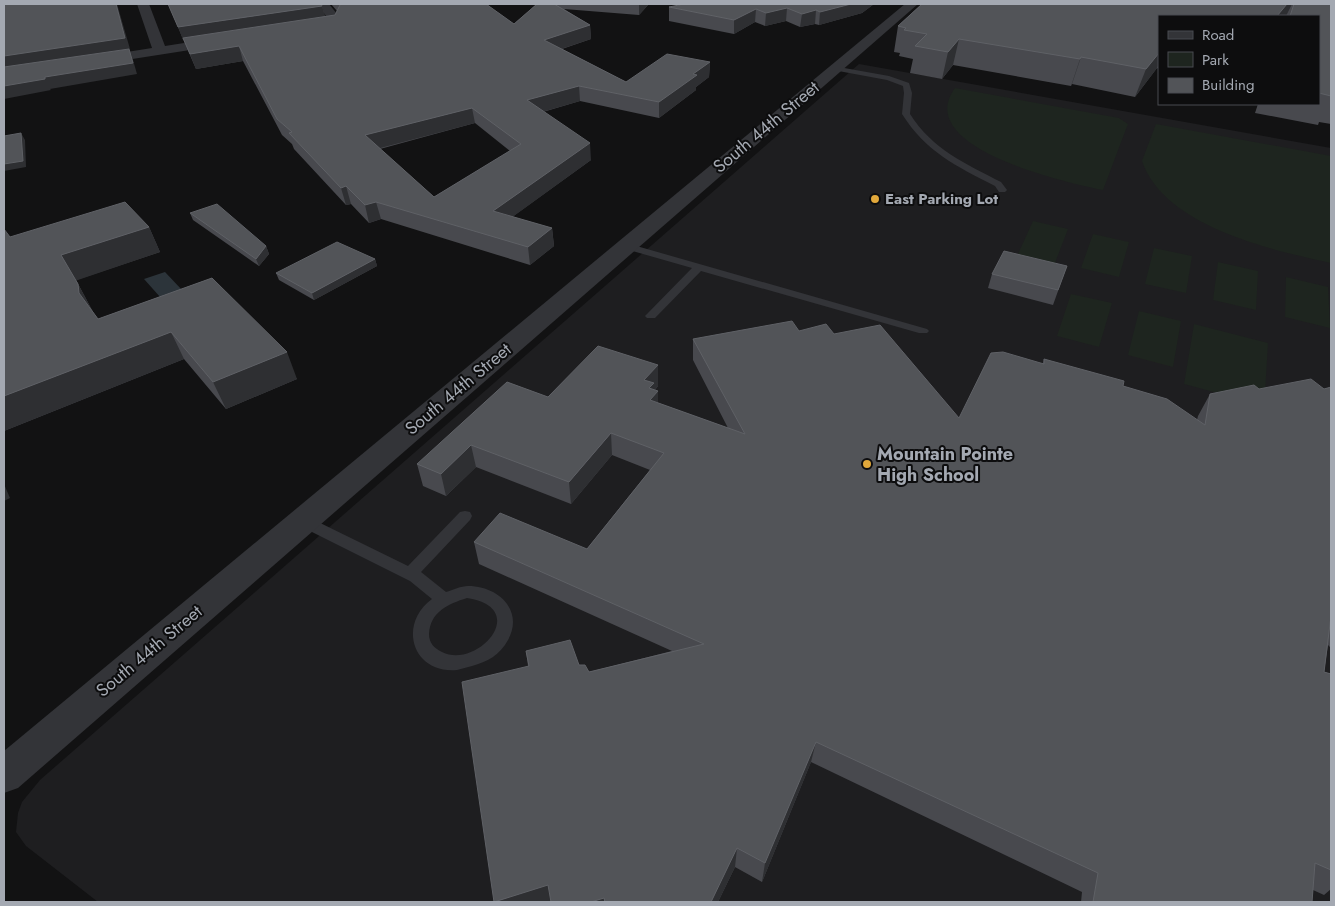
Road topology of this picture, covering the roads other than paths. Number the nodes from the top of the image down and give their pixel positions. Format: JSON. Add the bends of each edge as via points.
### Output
{"nodes":[{"id":1,"x":143,"y":4,"type":"edge"},
{"id":2,"x":323,"y":4,"type":"edge"},
{"id":3,"x":908,"y":4,"type":"edge"},
{"id":4,"x":292,"y":31,"type":"edge"},
{"id":5,"x":236,"y":40,"type":"edge"},
{"id":6,"x":160,"y":51,"type":"junction"},
{"id":7,"x":82,"y":63,"type":"edge"},
{"id":8,"x":836,"y":68,"type":"junction"},
{"id":9,"x":1002,"y":190,"type":"dead end"},
{"id":10,"x":626,"y":246,"type":"junction"},
{"id":11,"x":699,"y":267,"type":"junction"},
{"id":12,"x":651,"y":316,"type":"dead end"},
{"id":13,"x":923,"y":331,"type":"dead end"},
{"id":14,"x":465,"y":516,"type":"dead end"},
{"id":15,"x":303,"y":521,"type":"junction"},
{"id":16,"x":410,"y":574,"type":"junction"},
{"id":17,"x":443,"y":598,"type":"junction"},
{"id":18,"x":4,"y":775,"type":"edge"}],
"edges":[{"from":1,"to":6,"type":"street"},
{"from":2,"to":4,"type":"street","via":[[336,20],[333,24]]},
{"from":3,"to":8,"type":"street","name":"South 44th Street"},
{"from":5,"to":6,"type":"street"},
{"from":6,"to":7,"type":"street"},
{"from":8,"to":9,"type":"lane","via":[[889,78],[906,85],[909,96],[906,114],[922,138],[943,155],[998,184]]},
{"from":8,"to":10,"type":"street","name":"South 44th Street"},
{"from":10,"to":11,"type":"lane"},
{"from":10,"to":15,"type":"street","name":"South 44th Street"},
{"from":11,"to":12,"type":"lane"},
{"from":11,"to":13,"type":"lane"},
{"from":14,"to":16,"type":"lane"},
{"from":15,"to":16,"type":"lane"},
{"from":15,"to":18,"type":"street","name":"South 44th Street"},
{"from":16,"to":17,"type":"lane"},
{"from":17,"to":17,"type":"lane","via":[[433,604],[421,620],[419,635],[422,647],[443,661],[457,662],[468,661],[494,648],[506,622],[502,607],[493,598],[467,592]]}]}
